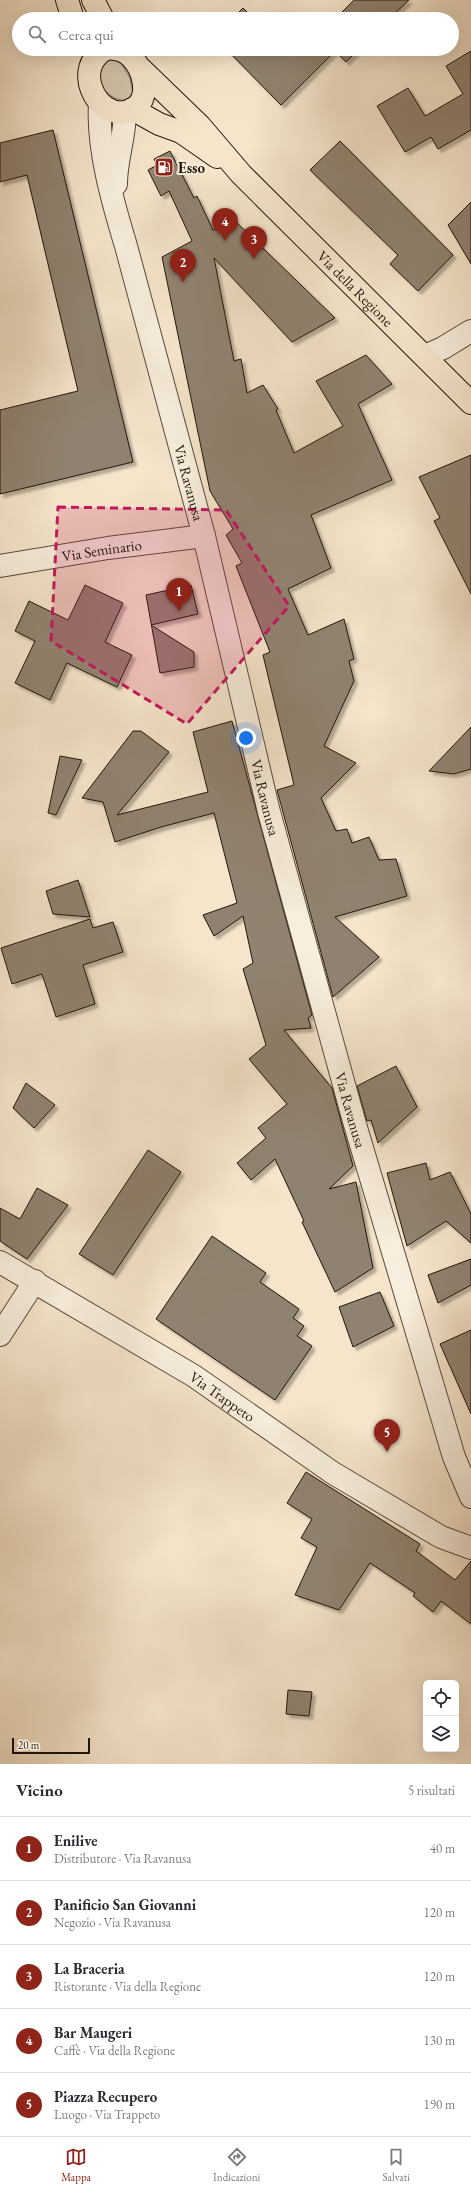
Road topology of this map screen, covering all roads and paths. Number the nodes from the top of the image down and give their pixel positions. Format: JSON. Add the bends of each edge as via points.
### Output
{"nodes":[{"id":1,"x":67,"y":0,"type":"edge"},
{"id":2,"x":93,"y":0,"type":"edge"},
{"id":3,"x":71,"y":12,"type":"edge"},
{"id":4,"x":99,"y":12,"type":"edge"},
{"id":5,"x":84,"y":56,"type":"edge"},
{"id":6,"x":97,"y":56,"type":"edge"},
{"id":7,"x":125,"y":56,"type":"edge"},
{"id":8,"x":141,"y":69,"type":"junction"},
{"id":9,"x":88,"y":70,"type":"junction"},
{"id":10,"x":100,"y":104,"type":"junction"},
{"id":11,"x":128,"y":111,"type":"junction"},
{"id":12,"x":241,"y":174,"type":"junction"},
{"id":13,"x":116,"y":213,"type":"junction"},
{"id":14,"x":471,"y":331,"type":"edge"},
{"id":15,"x":425,"y":356,"type":"junction"},
{"id":16,"x":471,"y":403,"type":"edge"},
{"id":17,"x":204,"y":536,"type":"junction"},
{"id":18,"x":0,"y":566,"type":"edge"},
{"id":19,"x":0,"y":1262,"type":"edge"},
{"id":20,"x":35,"y":1281,"type":"junction"},
{"id":21,"x":0,"y":1336,"type":"edge"},
{"id":22,"x":471,"y":1497,"type":"edge"},
{"id":23,"x":471,"y":1548,"type":"edge"}],
"edges":[{"from":1,"to":3,"type":"main road"},
{"from":2,"to":4,"type":"main road"},
{"from":5,"to":9,"type":"main road"},
{"from":6,"to":9,"type":"main road","via":[[94,57]]},
{"from":7,"to":8,"type":"main road"},
{"from":8,"to":11,"type":"main road","via":[[144,94],[140,102]]},
{"from":8,"to":12,"type":"main road","via":[[200,126]]},
{"from":9,"to":10,"type":"main road","via":[[91,86]]},
{"from":10,"to":11,"type":"main road","via":[[107,108]]},
{"from":10,"to":13,"type":"street","via":[[100,140]]},
{"from":11,"to":12,"type":"main road","via":[[181,132]]},
{"from":11,"to":13,"type":"street","via":[[116,168]]},
{"from":12,"to":15,"type":"main road","name":"Via della Regione"},
{"from":13,"to":17,"type":"street","name":"Via Ravanusa"},
{"from":14,"to":15,"type":"street"},
{"from":15,"to":16,"type":"main road","name":"Via della Regione"},
{"from":17,"to":18,"type":"street","name":"Via Seminario","via":[[108,548]]},
{"from":17,"to":22,"type":"street","name":"Via Ravanusa","via":[[270,812],[354,1121],[454,1457]]},
{"from":19,"to":20,"type":"street","name":"Via Trappeto"},
{"from":20,"to":21,"type":"street"},
{"from":20,"to":23,"type":"street","name":"Via Trappeto","via":[[194,1376],[333,1473],[441,1537]]}]}
